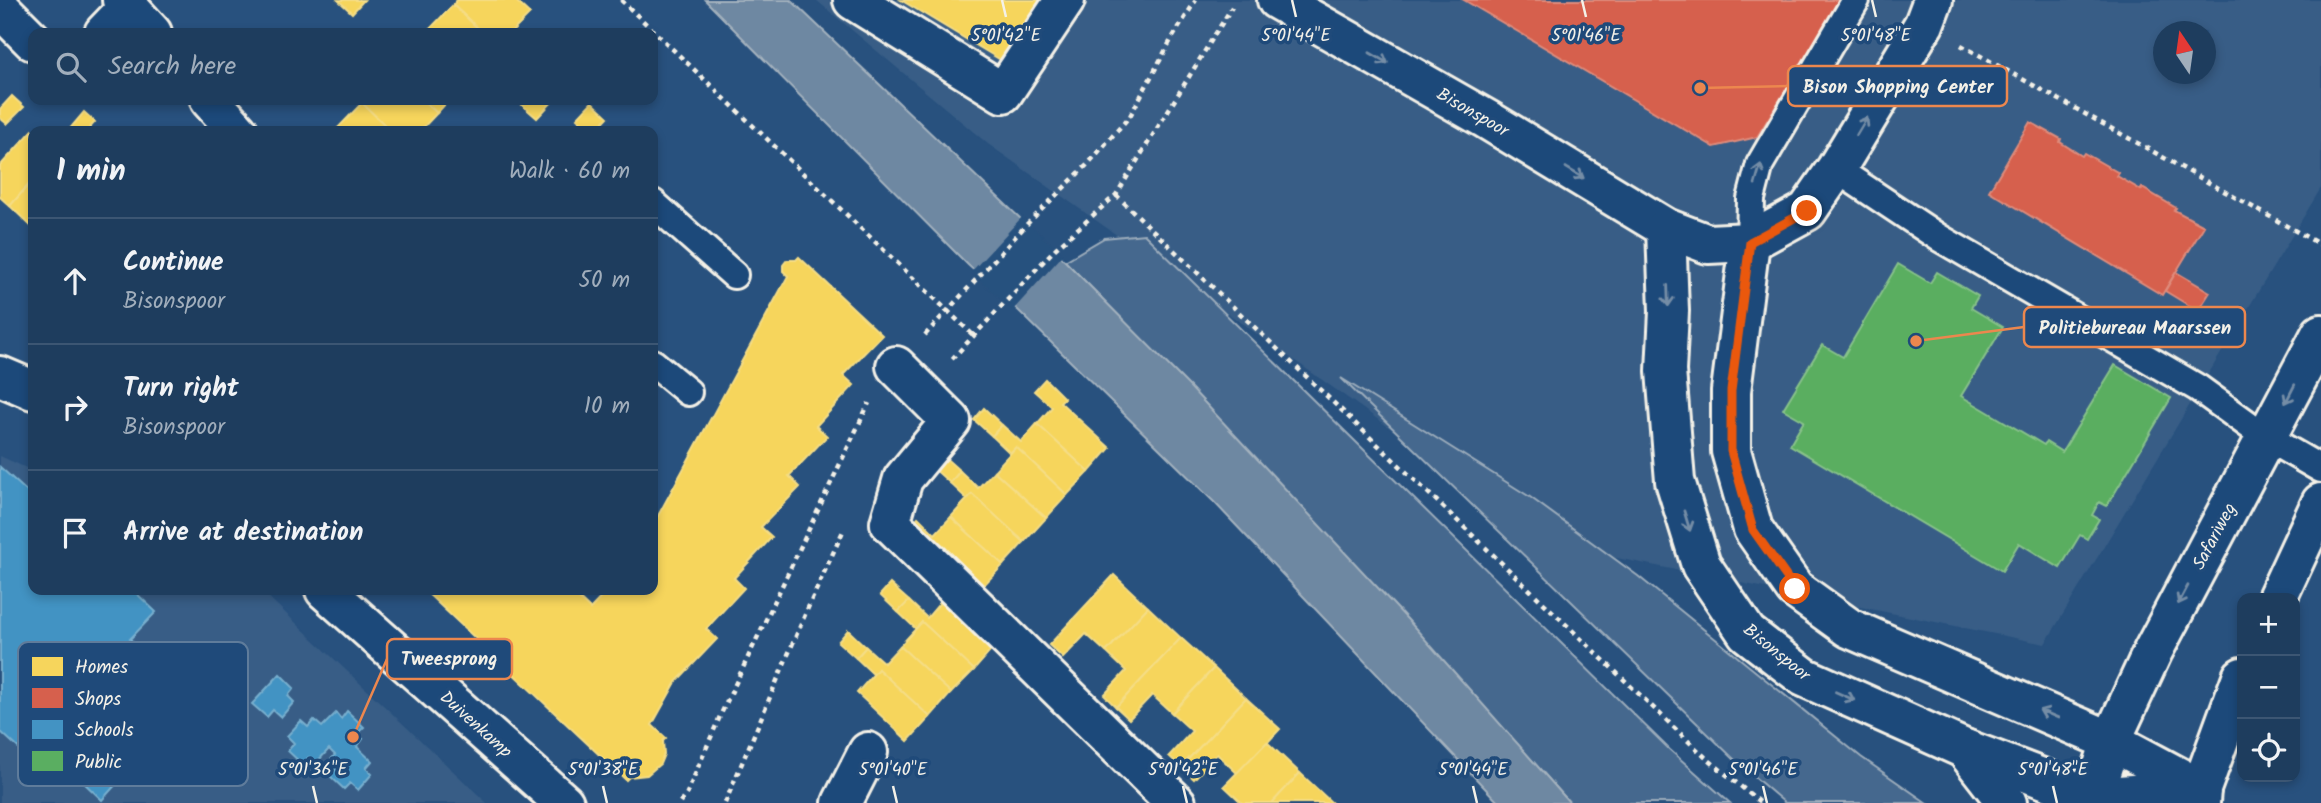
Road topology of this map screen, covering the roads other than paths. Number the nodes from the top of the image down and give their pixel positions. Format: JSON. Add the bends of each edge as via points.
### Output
{"nodes":[{"id":1,"x":853,"y":0,"type":"edge"},
{"id":2,"x":1065,"y":0,"type":"edge"},
{"id":3,"x":1277,"y":0,"type":"edge"},
{"id":4,"x":1856,"y":0,"type":"edge"},
{"id":5,"x":0,"y":8,"type":"edge"},
{"id":6,"x":1928,"y":12,"type":"edge"},
{"id":7,"x":28,"y":36,"type":"edge"},
{"id":8,"x":215,"y":105,"type":"edge"},
{"id":9,"x":233,"y":126,"type":"edge"},
{"id":10,"x":1836,"y":169,"type":"junction"},
{"id":11,"x":658,"y":207,"type":"edge"},
{"id":12,"x":1666,"y":228,"type":"junction"},
{"id":13,"x":1750,"y":242,"type":"junction"},
{"id":14,"x":734,"y":275,"type":"dead end"},
{"id":15,"x":2321,"y":334,"type":"edge"},
{"id":16,"x":658,"y":367,"type":"edge"},
{"id":17,"x":0,"y":376,"type":"edge"},
{"id":18,"x":909,"y":379,"type":"road end"},
{"id":19,"x":28,"y":388,"type":"edge"},
{"id":20,"x":688,"y":392,"type":"dead end"},
{"id":21,"x":2267,"y":438,"type":"junction"},
{"id":22,"x":2321,"y":469,"type":"edge"},
{"id":23,"x":2321,"y":503,"type":"edge"},
{"id":24,"x":2279,"y":593,"type":"edge"},
{"id":25,"x":331,"y":595,"type":"edge"},
{"id":26,"x":2237,"y":692,"type":"edge"},
{"id":27,"x":2111,"y":741,"type":"junction"},
{"id":28,"x":1965,"y":749,"type":"junction"},
{"id":29,"x":868,"y":752,"type":"dead end"},
{"id":30,"x":2201,"y":796,"type":"edge"},
{"id":31,"x":2092,"y":800,"type":"edge"},
{"id":32,"x":564,"y":803,"type":"edge"},
{"id":33,"x":842,"y":803,"type":"edge"},
{"id":34,"x":1176,"y":803,"type":"edge"},
{"id":35,"x":2007,"y":803,"type":"edge"}],
"edges":[{"from":1,"to":2,"type":"street","via":[[1003,93]]},
{"from":3,"to":12,"type":"street","name":"Bisonspoor","one_way":true},
{"from":13,"to":4,"type":"lane","one_way":true,"via":[[1751,199],[1760,164]]},
{"from":5,"to":7,"type":"street"},
{"from":10,"to":6,"type":"street","name":"Bisonspoor","one_way":true},
{"from":8,"to":9,"type":"street"},
{"from":10,"to":13,"type":"street","name":"Bisonspoor","via":[[1807,211]]},
{"from":10,"to":21,"type":"lane","via":[[1938,237],[2198,388]]},
{"from":11,"to":14,"type":"lane"},
{"from":12,"to":13,"type":"street","name":"Bisonspoor","via":[[1708,244]]},
{"from":12,"to":28,"type":"street","name":"Bisonspoor","one_way":true,"via":[[1666,372],[1675,481],[1701,565],[1747,633],[1804,677]]},
{"from":27,"to":13,"type":"street","one_way":true,"via":[[1849,628],[1795,589],[1753,530],[1731,451],[1731,391]]},
{"from":15,"to":21,"type":"street","name":"Safariweg","one_way":true},
{"from":16,"to":20,"type":"lane"},
{"from":17,"to":19,"type":"street"},
{"from":18,"to":34,"type":"street","via":[[951,421],[903,479],[890,523]]},
{"from":21,"to":22,"type":"lane"},
{"from":21,"to":27,"type":"street","name":"Safariweg","one_way":true,"via":[[2153,651]]},
{"from":23,"to":24,"type":"street"},
{"from":25,"to":32,"type":"street","name":"Duivenkamp"},
{"from":26,"to":30,"type":"street"},
{"from":27,"to":30,"type":"street"},
{"from":27,"to":31,"type":"street","name":"Safariweg"},
{"from":28,"to":31,"type":"street","name":"Bisonspoor"},
{"from":28,"to":35,"type":"street"},
{"from":29,"to":33,"type":"street"},
{"from":30,"to":31,"type":"street","name":"Bisonspoor"}]}
